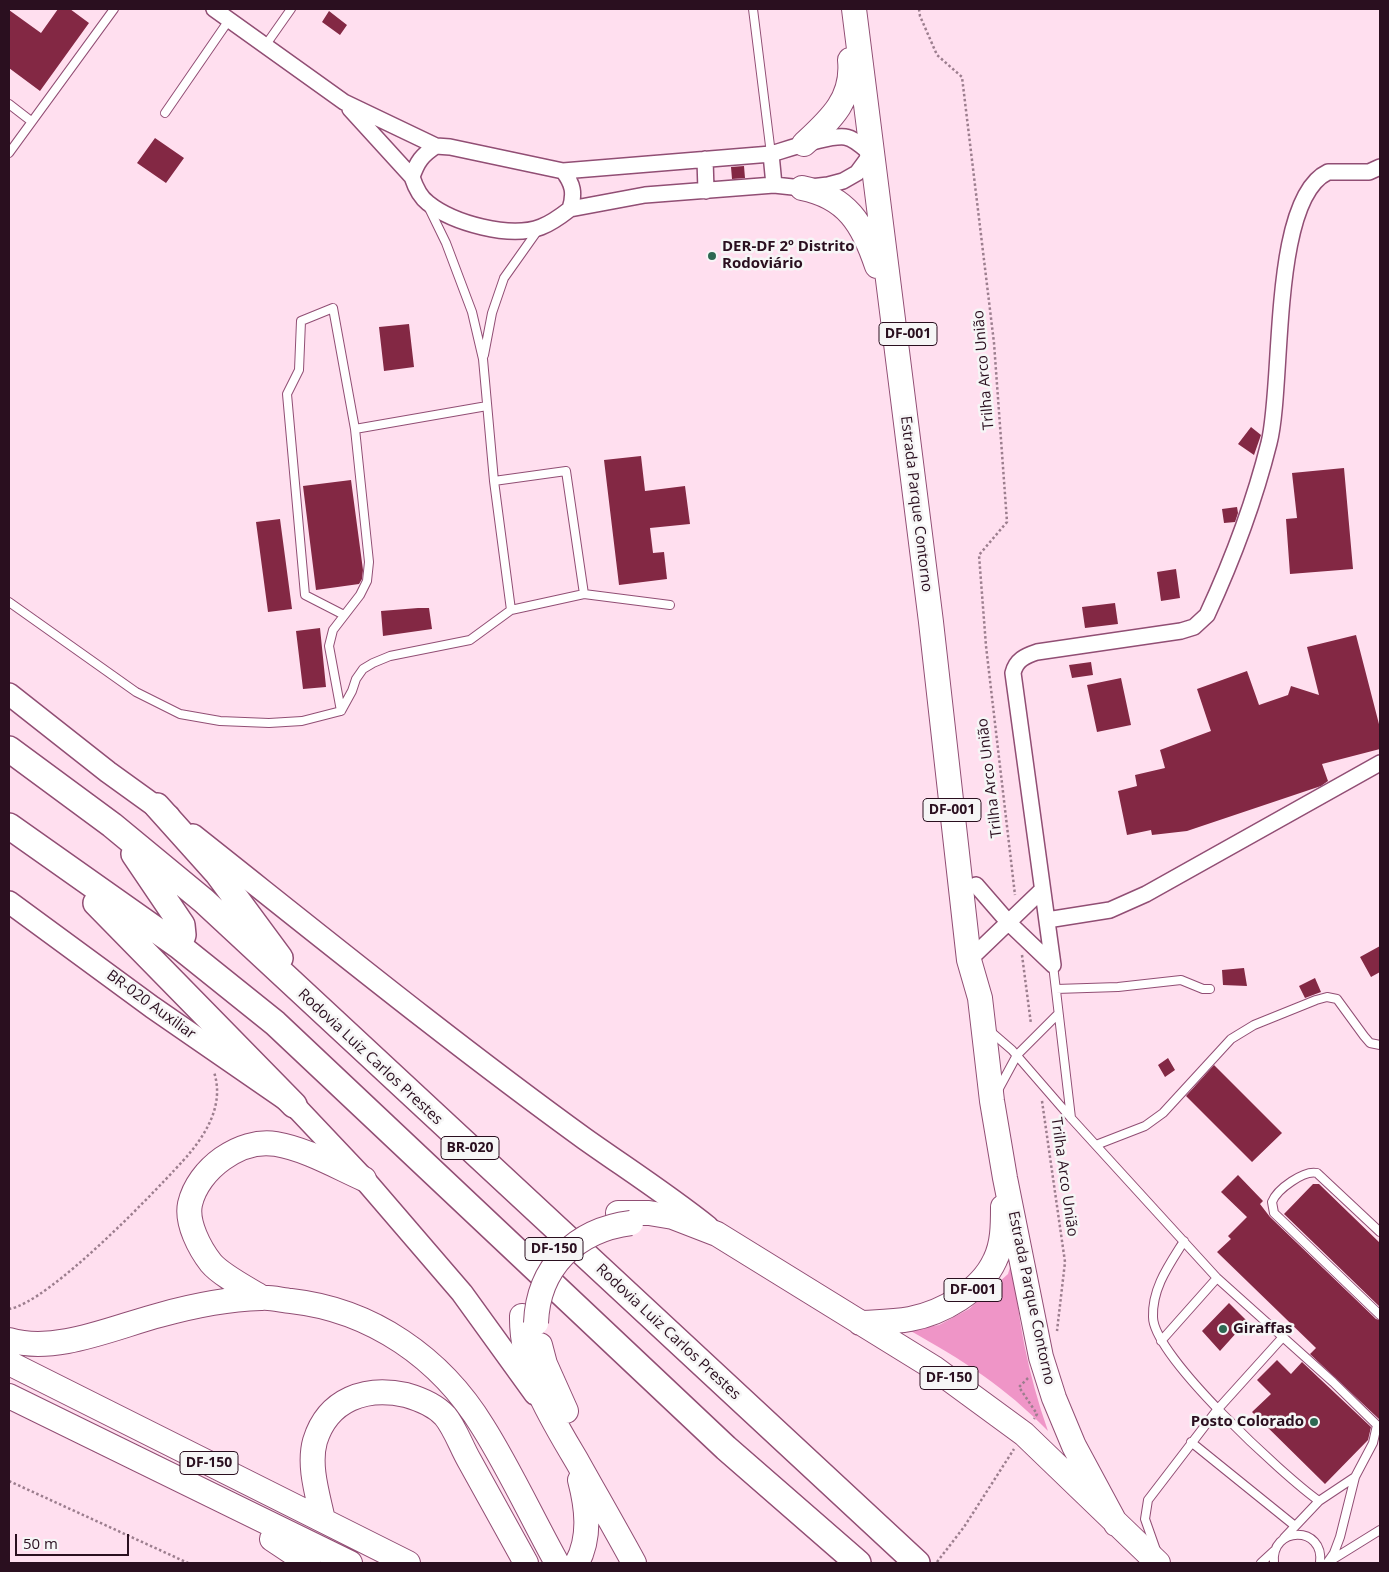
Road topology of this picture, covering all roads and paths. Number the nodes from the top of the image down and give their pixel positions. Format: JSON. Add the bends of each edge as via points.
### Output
{"nodes":[{"id":1,"x":214,"y":9,"type":"edge"},
{"id":2,"x":291,"y":9,"type":"edge"},
{"id":3,"x":753,"y":9,"type":"edge"},
{"id":4,"x":846,"y":9,"type":"edge"},
{"id":5,"x":854,"y":9,"type":"edge"},
{"id":6,"x":867,"y":9,"type":"edge"},
{"id":7,"x":920,"y":9,"type":"edge"},
{"id":8,"x":110,"y":10,"type":"edge"},
{"id":9,"x":229,"y":20,"type":"junction"},
{"id":10,"x":265,"y":46,"type":"junction"},
{"id":11,"x":344,"y":102,"type":"junction"},
{"id":12,"x":9,"y":104,"type":"edge"},
{"id":13,"x":164,"y":113,"type":"dead end"},
{"id":14,"x":879,"y":117,"type":"junction"},
{"id":15,"x":31,"y":121,"type":"junction"},
{"id":16,"x":804,"y":144,"type":"junction"},
{"id":17,"x":436,"y":146,"type":"junction"},
{"id":18,"x":9,"y":153,"type":"edge"},
{"id":19,"x":771,"y":154,"type":"junction"},
{"id":20,"x":871,"y":154,"type":"junction"},
{"id":21,"x":705,"y":159,"type":"junction"},
{"id":22,"x":1380,"y":168,"type":"edge"},
{"id":23,"x":563,"y":171,"type":"junction"},
{"id":24,"x":412,"y":177,"type":"junction"},
{"id":25,"x":774,"y":185,"type":"junction"},
{"id":26,"x":802,"y":188,"type":"junction"},
{"id":27,"x":887,"y":188,"type":"junction"},
{"id":28,"x":706,"y":191,"type":"junction"},
{"id":29,"x":426,"y":203,"type":"junction"},
{"id":30,"x":570,"y":209,"type":"junction"},
{"id":31,"x":540,"y":228,"type":"junction"},
{"id":32,"x":892,"y":312,"type":"junction"},
{"id":33,"x":484,"y":359,"type":"junction"},
{"id":34,"x":487,"y":406,"type":"junction"},
{"id":35,"x":355,"y":429,"type":"junction"},
{"id":36,"x":494,"y":481,"type":"junction"},
{"id":37,"x":584,"y":594,"type":"junction"},
{"id":38,"x":9,"y":602,"type":"edge"},
{"id":39,"x":670,"y":605,"type":"dead end"},
{"id":40,"x":511,"y":610,"type":"junction"},
{"id":41,"x":344,"y":615,"type":"junction"},
{"id":42,"x":9,"y":694,"type":"edge"},
{"id":43,"x":341,"y":711,"type":"junction"},
{"id":44,"x":9,"y":749,"type":"edge"},
{"id":45,"x":1380,"y":763,"type":"edge"},
{"id":46,"x":157,"y":806,"type":"junction"},
{"id":47,"x":112,"y":825,"type":"junction"},
{"id":48,"x":9,"y":826,"type":"edge"},
{"id":49,"x":45,"y":851,"type":"junction"},
{"id":50,"x":976,"y":885,"type":"junction"},
{"id":51,"x":1042,"y":890,"type":"junction"},
{"id":52,"x":1015,"y":899,"type":"dead end"},
{"id":53,"x":9,"y":902,"type":"edge"},
{"id":54,"x":1047,"y":920,"type":"junction"},
{"id":55,"x":1008,"y":923,"type":"junction"},
{"id":56,"x":179,"y":946,"type":"junction"},
{"id":57,"x":1021,"y":946,"type":"dead end"},
{"id":58,"x":975,"y":955,"type":"junction"},
{"id":59,"x":1053,"y":965,"type":"junction"},
{"id":60,"x":1056,"y":989,"type":"junction"},
{"id":61,"x":1210,"y":989,"type":"dead end"},
{"id":62,"x":301,"y":992,"type":"junction"},
{"id":63,"x":1058,"y":1014,"type":"junction"},
{"id":64,"x":984,"y":1026,"type":"junction"},
{"id":65,"x":1032,"y":1031,"type":"dead end"},
{"id":66,"x":206,"y":1044,"type":"junction"},
{"id":67,"x":1380,"y":1045,"type":"edge"},
{"id":68,"x":1017,"y":1055,"type":"junction"},
{"id":69,"x":1042,"y":1099,"type":"dead end"},
{"id":70,"x":992,"y":1101,"type":"junction"},
{"id":71,"x":294,"y":1105,"type":"junction"},
{"id":72,"x":1071,"y":1118,"type":"junction"},
{"id":73,"x":1096,"y":1145,"type":"junction"},
{"id":74,"x":1005,"y":1178,"type":"junction"},
{"id":75,"x":364,"y":1179,"type":"junction"},
{"id":76,"x":624,"y":1218,"type":"junction"},
{"id":77,"x":1380,"y":1232,"type":"edge"},
{"id":78,"x":717,"y":1234,"type":"junction"},
{"id":79,"x":1184,"y":1241,"type":"junction"},
{"id":80,"x":785,"y":1278,"type":"junction"},
{"id":81,"x":1217,"y":1278,"type":"junction"},
{"id":82,"x":262,"y":1298,"type":"junction"},
{"id":83,"x":10,"y":1308,"type":"edge"},
{"id":84,"x":1380,"y":1315,"type":"edge"},
{"id":85,"x":529,"y":1320,"type":"junction"},
{"id":86,"x":860,"y":1323,"type":"junction"},
{"id":87,"x":1056,"y":1335,"type":"dead end"},
{"id":88,"x":1282,"y":1338,"type":"junction"},
{"id":89,"x":9,"y":1340,"type":"edge"},
{"id":90,"x":1161,"y":1341,"type":"junction"},
{"id":91,"x":9,"y":1363,"type":"edge"},
{"id":92,"x":1033,"y":1374,"type":"dead end"},
{"id":93,"x":9,"y":1396,"type":"edge"},
{"id":94,"x":1218,"y":1410,"type":"junction"},
{"id":95,"x":552,"y":1418,"type":"junction"},
{"id":96,"x":1379,"y":1427,"type":"edge"},
{"id":97,"x":1024,"y":1434,"type":"junction"},
{"id":98,"x":1191,"y":1442,"type":"junction"},
{"id":99,"x":574,"y":1458,"type":"junction"},
{"id":100,"x":1355,"y":1477,"type":"junction"},
{"id":101,"x":9,"y":1481,"type":"edge"},
{"id":102,"x":198,"y":1489,"type":"junction"},
{"id":103,"x":1319,"y":1501,"type":"junction"},
{"id":104,"x":323,"y":1520,"type":"junction"},
{"id":105,"x":1116,"y":1524,"type":"junction"},
{"id":106,"x":1294,"y":1526,"type":"junction"},
{"id":107,"x":614,"y":1528,"type":"junction"},
{"id":108,"x":1380,"y":1530,"type":"edge"},
{"id":109,"x":1284,"y":1538,"type":"junction"},
{"id":110,"x":1274,"y":1551,"type":"junction"},
{"id":111,"x":188,"y":1563,"type":"edge"},
{"id":112,"x":308,"y":1563,"type":"edge"},
{"id":113,"x":350,"y":1563,"type":"edge"},
{"id":114,"x":408,"y":1563,"type":"edge"},
{"id":115,"x":526,"y":1563,"type":"edge"},
{"id":116,"x":557,"y":1563,"type":"edge"},
{"id":117,"x":577,"y":1563,"type":"edge"},
{"id":118,"x":634,"y":1563,"type":"edge"},
{"id":119,"x":858,"y":1563,"type":"edge"},
{"id":120,"x":917,"y":1563,"type":"edge"},
{"id":121,"x":936,"y":1563,"type":"edge"},
{"id":122,"x":1159,"y":1563,"type":"edge"},
{"id":123,"x":1261,"y":1563,"type":"edge"},
{"id":124,"x":1274,"y":1563,"type":"edge"},
{"id":125,"x":1320,"y":1563,"type":"edge"},
{"id":126,"x":1328,"y":1563,"type":"edge"}],
"edges":[{"from":1,"to":9,"type":"street"},
{"from":2,"to":10,"type":"lane"},
{"from":3,"to":19,"type":"lane"},
{"from":4,"to":16,"type":"main road","via":[[851,66],[846,96],[838,110]]},
{"from":5,"to":20,"type":"main road","name":"Estrada Parque Contorno","number":"DF-001"},
{"from":6,"to":14,"type":"main road","name":"Estrada Parque Contorno","number":"DF-001"},
{"from":7,"to":52,"type":"path","name":"Trilha Arco União","via":[[937,55],[962,77],[994,343],[1007,522],[979,555],[986,646]]},
{"from":8,"to":15,"type":"lane"},
{"from":9,"to":10,"type":"street"},
{"from":9,"to":13,"type":"lane"},
{"from":10,"to":11,"type":"street"},
{"from":11,"to":17,"type":"street"},
{"from":11,"to":24,"type":"street"},
{"from":12,"to":15,"type":"lane"},
{"from":14,"to":20,"type":"main road"},
{"from":14,"to":27,"type":"main road","name":"Estrada Parque Contorno","number":"DF-001"},
{"from":15,"to":18,"type":"lane"},
{"from":16,"to":19,"type":"street"},
{"from":16,"to":20,"type":"street","via":[[846,137]]},
{"from":17,"to":23,"type":"street","via":[[460,148]]},
{"from":17,"to":24,"type":"street","via":[[417,162]]},
{"from":19,"to":21,"type":"street"},
{"from":19,"to":25,"type":"street"},
{"from":20,"to":26,"type":"street","via":[[857,173],[843,181]]},
{"from":20,"to":27,"type":"main road","via":[[878,162]]},
{"from":20,"to":32,"type":"main road","name":"Estrada Parque Contorno","number":"DF-001"},
{"from":21,"to":23,"type":"street"},
{"from":21,"to":28,"type":"street"},
{"from":22,"to":51,"type":"street","via":[[1369,172],[1328,172],[1322,175],[1308,191],[1300,210],[1288,254],[1270,442],[1251,503],[1207,615],[1194,627],[1181,631],[1037,652],[1020,659],[1015,665],[1012,673]]},
{"from":23,"to":30,"type":"street","via":[[573,190]]},
{"from":24,"to":29,"type":"street"},
{"from":25,"to":26,"type":"street"},
{"from":25,"to":28,"type":"street"},
{"from":26,"to":32,"type":"main road","via":[[835,200],[862,227]]},
{"from":27,"to":50,"type":"main road","name":"Estrada Parque Contorno","number":"DF-001","via":[[935,532]]},
{"from":28,"to":30,"type":"street","via":[[645,195]]},
{"from":29,"to":31,"type":"street","via":[[464,222],[493,230]]},
{"from":29,"to":33,"type":"lane","via":[[446,243],[472,312]]},
{"from":30,"to":31,"type":"street"},
{"from":31,"to":33,"type":"lane","via":[[504,278],[492,313]]},
{"from":32,"to":58,"type":"main road","name":"Estrada Parque Contorno","number":"DF-001"},
{"from":33,"to":34,"type":"lane"},
{"from":34,"to":35,"type":"lane"},
{"from":34,"to":36,"type":"lane"},
{"from":35,"to":41,"type":"lane","via":[[369,562],[367,581]]},
{"from":35,"to":41,"type":"lane","via":[[333,308],[301,321],[298,370],[287,394],[305,595]]},
{"from":36,"to":37,"type":"lane","via":[[566,470]]},
{"from":36,"to":40,"type":"lane"},
{"from":37,"to":39,"type":"lane"},
{"from":37,"to":40,"type":"lane"},
{"from":38,"to":43,"type":"lane","via":[[136,692],[180,714],[269,722],[302,721]]},
{"from":40,"to":43,"type":"lane","via":[[470,640],[373,662],[356,678]]},
{"from":41,"to":43,"type":"lane","via":[[333,630],[329,646]]},
{"from":42,"to":46,"type":"main road"},
{"from":44,"to":47,"type":"highway","name":"Rodovia Luiz Carlos Prestes","number":"BR-020"},
{"from":45,"to":54,"type":"street","via":[[1146,894],[1110,910]]},
{"from":46,"to":62,"type":"highway","via":[[236,896]]},
{"from":46,"to":78,"type":"main road","via":[[353,962]]},
{"from":47,"to":56,"type":"highway","via":[[182,925]]},
{"from":47,"to":62,"type":"highway","name":"Rodovia Luiz Carlos Prestes","number":"BR-020","via":[[204,900]]},
{"from":48,"to":49,"type":"highway","number":"BR-020"},
{"from":49,"to":56,"type":"highway","number":"BR-020"},
{"from":49,"to":71,"type":"highway"},
{"from":50,"to":55,"type":"street"},
{"from":50,"to":58,"type":"main road","name":"Estrada Parque Contorno","number":"DF-001"},
{"from":51,"to":54,"type":"street"},
{"from":51,"to":55,"type":"street"},
{"from":53,"to":66,"type":"main road","name":"BR-020 Auxiliar"},
{"from":54,"to":59,"type":"street"},
{"from":55,"to":58,"type":"street"},
{"from":55,"to":59,"type":"street"},
{"from":56,"to":119,"type":"highway","number":"BR-020","via":[[275,1023],[726,1448]]},
{"from":57,"to":65,"type":"path"},
{"from":58,"to":64,"type":"main road","name":"Estrada Parque Contorno","number":"DF-001"},
{"from":59,"to":60,"type":"lane"},
{"from":60,"to":61,"type":"lane","via":[[1181,980]]},
{"from":60,"to":63,"type":"lane"},
{"from":62,"to":120,"type":"highway","name":"Rodovia Luiz Carlos Prestes","number":"BR-020"},
{"from":63,"to":68,"type":"lane"},
{"from":63,"to":72,"type":"lane"},
{"from":64,"to":68,"type":"lane"},
{"from":64,"to":70,"type":"main road","name":"Estrada Parque Contorno","number":"DF-001"},
{"from":66,"to":71,"type":"main road","name":"BR-020 Auxiliar"},
{"from":66,"to":83,"type":"path","via":[[216,1078],[217,1098],[204,1136],[171,1174],[83,1261],[28,1301]]},
{"from":67,"to":73,"type":"lane","via":[[1370,1043],[1337,999],[1327,996],[1254,1025],[1231,1039],[1163,1114],[1145,1126]]},
{"from":68,"to":70,"type":"lane"},
{"from":68,"to":72,"type":"lane"},
{"from":69,"to":87,"type":"path","name":"Trilha Arco União","via":[[1064,1262]]},
{"from":70,"to":74,"type":"main road","name":"Estrada Parque Contorno","number":"DF-001"},
{"from":71,"to":75,"type":"main road","name":"BR-020 Auxiliar"},
{"from":72,"to":73,"type":"lane"},
{"from":73,"to":79,"type":"lane"},
{"from":74,"to":86,"type":"main road","name":"Estrada Parque Contorno","number":"DF-001","via":[[998,1252],[992,1266],[972,1291],[935,1311],[911,1319]]},
{"from":74,"to":105,"type":"main road","name":"Estrada Parque Contorno","number":"DF-001","via":[[1041,1357],[1054,1398],[1074,1446]]},
{"from":75,"to":82,"type":"main road","via":[[276,1144],[250,1145],[211,1168],[197,1187],[190,1205],[190,1222],[212,1265]]},
{"from":75,"to":95,"type":"main road","name":"BR-020 Auxiliar","via":[[462,1293]]},
{"from":76,"to":78,"type":"main road","number":"DF-150","via":[[649,1212],[673,1217]]},
{"from":76,"to":80,"type":"main road","via":[[673,1230]]},
{"from":76,"to":85,"type":"main road","number":"DF-150","via":[[598,1219],[578,1229],[547,1256],[529,1288]]},
{"from":77,"to":84,"type":"lane","via":[[1317,1173],[1299,1177],[1272,1202],[1274,1213]]},
{"from":78,"to":80,"type":"main road","number":"DF-150"},
{"from":79,"to":81,"type":"lane"},
{"from":79,"to":90,"type":"lane","via":[[1161,1279],[1154,1298],[1153,1319]]},
{"from":80,"to":86,"type":"main road","number":"DF-150"},
{"from":81,"to":88,"type":"lane"},
{"from":81,"to":90,"type":"lane"},
{"from":82,"to":89,"type":"main road","via":[[195,1307],[63,1342]]},
{"from":82,"to":116,"type":"main road","via":[[317,1304],[372,1323],[400,1339],[447,1379],[483,1426]]},
{"from":85,"to":95,"type":"main road","number":"DF-150","via":[[522,1337],[527,1360]]},
{"from":85,"to":107,"type":"main road","via":[[545,1364],[599,1476]]},
{"from":86,"to":97,"type":"main road","number":"DF-150","via":[[934,1368]]},
{"from":88,"to":94,"type":"lane"},
{"from":88,"to":96,"type":"lane"},
{"from":90,"to":94,"type":"lane"},
{"from":91,"to":104,"type":"main road","number":"DF-150"},
{"from":92,"to":97,"type":"path","via":[[1019,1387],[1037,1414]]},
{"from":93,"to":102,"type":"main road","number":"DF-150"},
{"from":94,"to":98,"type":"lane"},
{"from":94,"to":103,"type":"lane"},
{"from":95,"to":99,"type":"main road","number":"DF-150"},
{"from":96,"to":100,"type":"lane"},
{"from":97,"to":105,"type":"main road","number":"DF-150"},
{"from":97,"to":121,"type":"path","via":[[964,1527]]},
{"from":98,"to":106,"type":"lane"},
{"from":98,"to":122,"type":"lane","via":[[1148,1500],[1145,1519]]},
{"from":99,"to":107,"type":"main road","number":"DF-150"},
{"from":99,"to":117,"type":"main road","number":"DF-150","via":[[586,1507],[586,1536]]},
{"from":100,"to":103,"type":"lane"},
{"from":100,"to":126,"type":"lane","via":[[1340,1537]]},
{"from":101,"to":111,"type":"path"},
{"from":102,"to":112,"type":"main road"},
{"from":102,"to":113,"type":"main road","number":"DF-150"},
{"from":103,"to":106,"type":"lane"},
{"from":104,"to":114,"type":"main road","number":"DF-150"},
{"from":104,"to":115,"type":"main road","via":[[313,1475],[314,1444],[320,1428],[342,1403],[360,1394],[377,1390],[400,1394],[422,1399],[445,1416]]},
{"from":105,"to":122,"type":"main road","number":"DF-150"},
{"from":106,"to":109,"type":"lane"},
{"from":107,"to":118,"type":"main road","number":"DF-150"},
{"from":108,"to":126,"type":"lane"},
{"from":109,"to":110,"type":"lane"},
{"from":109,"to":125,"type":"lane","via":[[1295,1534],[1307,1536],[1316,1544]]},
{"from":110,"to":123,"type":"lane"},
{"from":110,"to":124,"type":"lane"}]}
